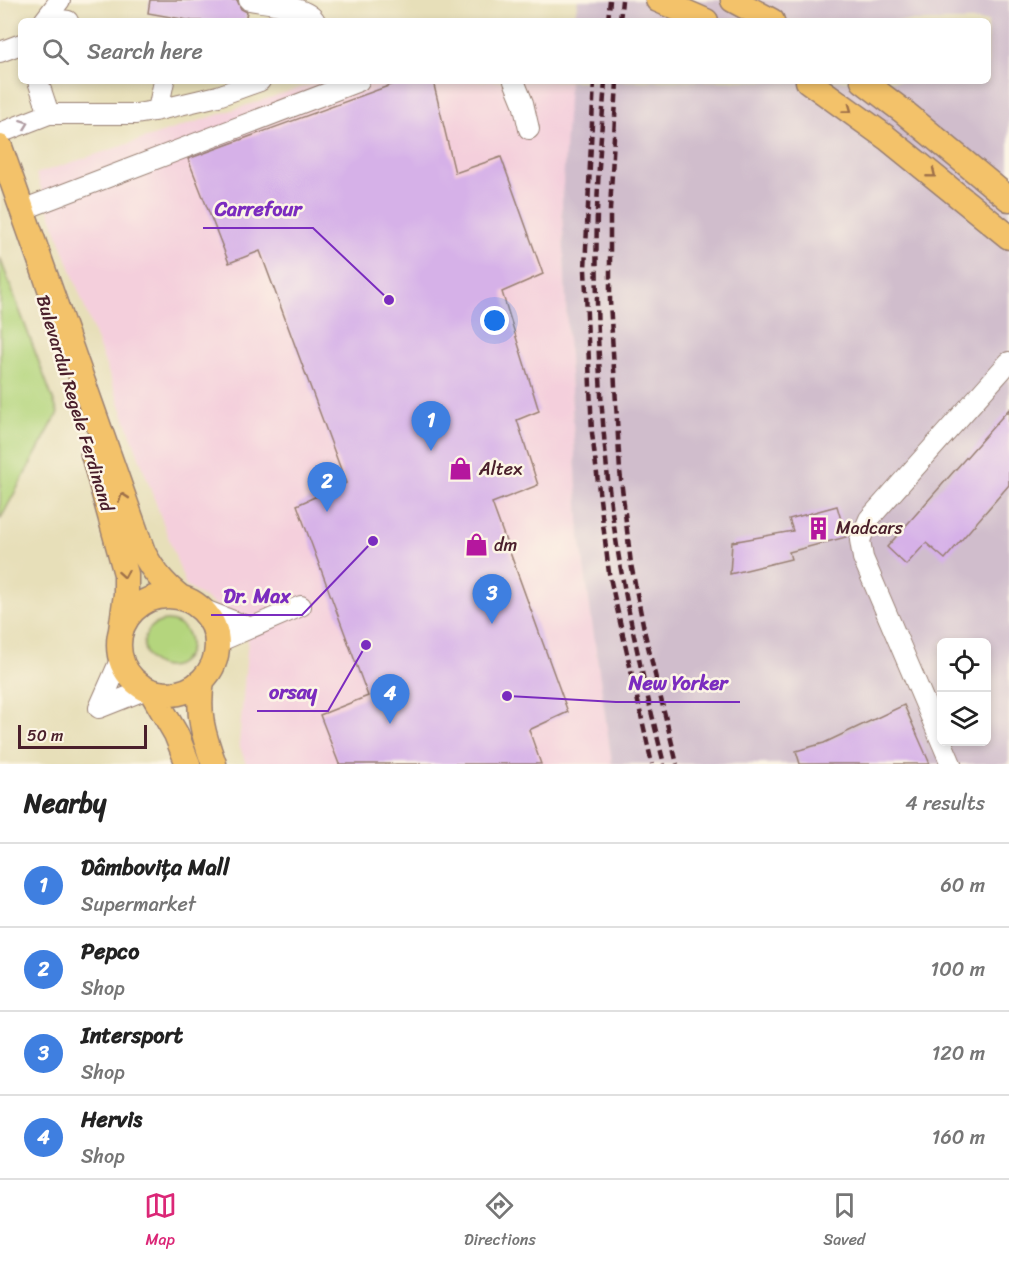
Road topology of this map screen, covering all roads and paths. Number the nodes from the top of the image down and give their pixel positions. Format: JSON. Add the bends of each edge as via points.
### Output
{"nodes":[{"id":1,"x":60,"y":0,"type":"edge"},
{"id":2,"x":249,"y":0,"type":"edge"},
{"id":3,"x":658,"y":0,"type":"edge"},
{"id":4,"x":733,"y":0,"type":"edge"},
{"id":5,"x":46,"y":18,"type":"edge"},
{"id":6,"x":314,"y":18,"type":"edge"},
{"id":7,"x":699,"y":18,"type":"edge"},
{"id":8,"x":766,"y":18,"type":"edge"},
{"id":9,"x":18,"y":45,"type":"edge"},
{"id":10,"x":0,"y":52,"type":"edge"},
{"id":11,"x":39,"y":84,"type":"edge"},
{"id":12,"x":163,"y":84,"type":"edge"},
{"id":13,"x":252,"y":84,"type":"edge"},
{"id":14,"x":351,"y":84,"type":"edge"},
{"id":15,"x":515,"y":84,"type":"edge"},
{"id":16,"x":812,"y":84,"type":"edge"},
{"id":17,"x":867,"y":84,"type":"edge"},
{"id":18,"x":158,"y":110,"type":"junction"},
{"id":19,"x":49,"y":114,"type":"junction"},
{"id":20,"x":529,"y":129,"type":"dead end"},
{"id":21,"x":0,"y":133,"type":"edge"},
{"id":22,"x":0,"y":147,"type":"edge"},
{"id":23,"x":0,"y":180,"type":"edge"},
{"id":24,"x":1009,"y":199,"type":"edge"},
{"id":25,"x":22,"y":210,"type":"junction"},
{"id":26,"x":1009,"y":237,"type":"edge"},
{"id":27,"x":1009,"y":362,"type":"edge"},
{"id":28,"x":179,"y":596,"type":"junction"},
{"id":29,"x":301,"y":606,"type":"dead end"},
{"id":30,"x":202,"y":609,"type":"junction"},
{"id":31,"x":249,"y":627,"type":"junction"},
{"id":32,"x":121,"y":630,"type":"junction"},
{"id":33,"x":218,"y":642,"type":"junction"},
{"id":34,"x":121,"y":658,"type":"junction"},
{"id":35,"x":202,"y":681,"type":"junction"},
{"id":36,"x":149,"y":690,"type":"junction"},
{"id":37,"x":188,"y":764,"type":"edge"},
{"id":38,"x":214,"y":764,"type":"edge"},
{"id":39,"x":951,"y":764,"type":"edge"}],
"edges":[{"from":1,"to":5,"type":"lane"},
{"from":2,"to":6,"type":"lane","via":[[302,10]]},
{"from":3,"to":7,"type":"main road"},
{"from":4,"to":8,"type":"main road"},
{"from":9,"to":10,"type":"lane"},
{"from":11,"to":19,"type":"lane"},
{"from":12,"to":18,"type":"lane"},
{"from":13,"to":18,"type":"lane"},
{"from":14,"to":25,"type":"lane"},
{"from":15,"to":20,"type":"lane"},
{"from":16,"to":26,"type":"main road","one_way":true,"via":[[887,138]]},
{"from":17,"to":24,"type":"main road"},
{"from":18,"to":19,"type":"lane","via":[[136,114]]},
{"from":21,"to":19,"type":"lane","one_way":true},
{"from":22,"to":25,"type":"main road","name":"Bulevardul Regele Ferdinand"},
{"from":23,"to":32,"type":"main road","name":"Bulevardul Regele Ferdinand","one_way":true,"via":[[44,296],[126,574]]},
{"from":28,"to":25,"type":"main road","name":"Bulevardul Regele Ferdinand","one_way":true,"via":[[162,583],[143,552]]},
{"from":27,"to":39,"type":"lane","via":[[869,519],[860,540],[863,558]]},
{"from":28,"to":30,"type":"main road"},
{"from":28,"to":32,"type":"main road","via":[[150,598],[138,605]]},
{"from":29,"to":31,"type":"lane"},
{"from":30,"to":31,"type":"lane"},
{"from":30,"to":33,"type":"main road","via":[[213,624]]},
{"from":31,"to":33,"type":"lane"},
{"from":32,"to":34,"type":"main road","name":"Bulevardul Regele Ferdinand"},
{"from":33,"to":35,"type":"main road","via":[[211,670]]},
{"from":34,"to":36,"type":"main road","via":[[127,672]]},
{"from":34,"to":36,"type":"lane","via":[[99,708]]},
{"from":35,"to":36,"type":"main road","via":[[175,694]]},
{"from":35,"to":38,"type":"main road","via":[[202,732]]},
{"from":36,"to":37,"type":"main road","via":[[176,734]]}]}
